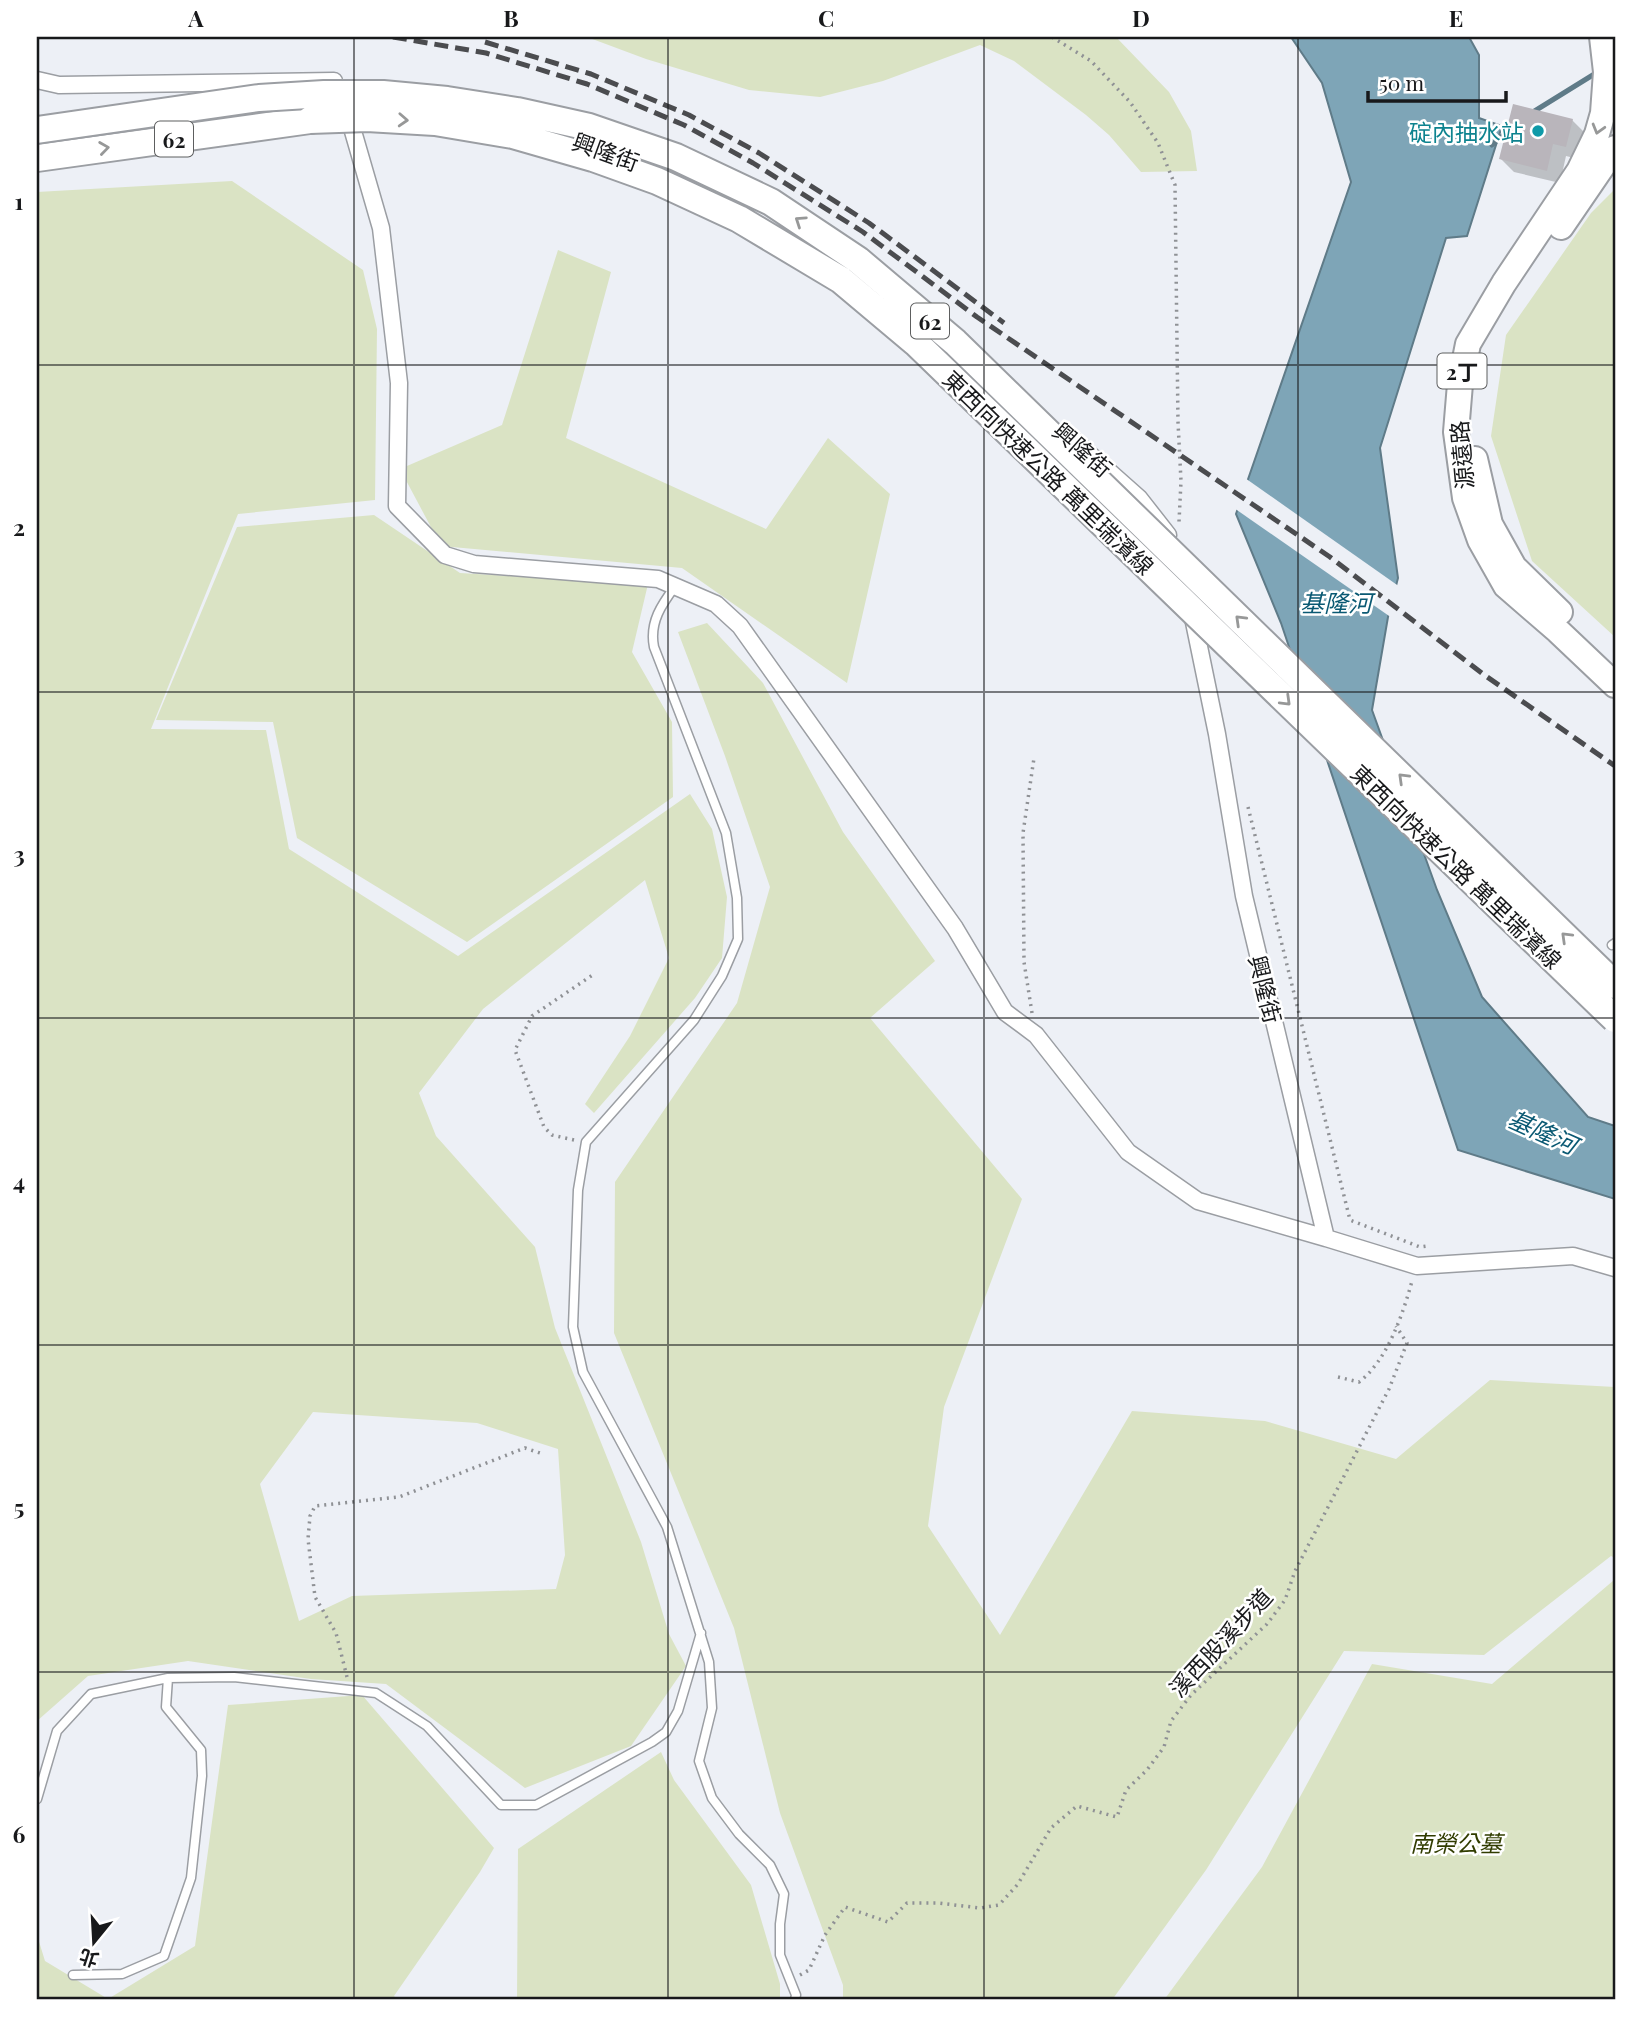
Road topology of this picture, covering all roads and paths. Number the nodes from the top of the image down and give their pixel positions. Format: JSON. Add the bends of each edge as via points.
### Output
{"nodes":[{"id":1,"x":1052,"y":37,"type":"edge"},
{"id":2,"x":1602,"y":37,"type":"edge"},
{"id":3,"x":37,"y":80,"type":"edge"},
{"id":4,"x":338,"y":81,"type":"junction"},
{"id":5,"x":37,"y":130,"type":"edge"},
{"id":6,"x":1615,"y":148,"type":"edge"},
{"id":7,"x":37,"y":158,"type":"edge"},
{"id":8,"x":1178,"y":549,"type":"junction"},
{"id":9,"x":677,"y":586,"type":"junction"},
{"id":10,"x":1615,"y":662,"type":"edge"},
{"id":11,"x":1615,"y":685,"type":"edge"},
{"id":12,"x":1034,"y":758,"type":"dead end"},
{"id":13,"x":1247,"y":802,"type":"dead end"},
{"id":14,"x":594,"y":974,"type":"dead end"},
{"id":15,"x":1615,"y":985,"type":"edge"},
{"id":16,"x":1615,"y":1019,"type":"edge"},
{"id":17,"x":1036,"y":1035,"type":"junction"},
{"id":18,"x":586,"y":1142,"type":"junction"},
{"id":19,"x":1326,"y":1238,"type":"junction"},
{"id":20,"x":1433,"y":1246,"type":"dead end"},
{"id":21,"x":1417,"y":1266,"type":"junction"},
{"id":22,"x":1615,"y":1268,"type":"edge"},
{"id":23,"x":1396,"y":1326,"type":"junction"},
{"id":24,"x":1338,"y":1377,"type":"dead end"},
{"id":25,"x":540,"y":1453,"type":"dead end"},
{"id":26,"x":701,"y":1633,"type":"junction"},
{"id":27,"x":168,"y":1678,"type":"junction"},
{"id":28,"x":351,"y":1692,"type":"junction"},
{"id":29,"x":37,"y":1799,"type":"edge"},
{"id":30,"x":72,"y":1975,"type":"dead end"},
{"id":31,"x":791,"y":1983,"type":"junction"},
{"id":32,"x":795,"y":2000,"type":"edge"}],
"edges":[{"from":1,"to":8,"type":"path","via":[[1091,61],[1130,102],[1158,143],[1175,185],[1181,481]]},
{"from":2,"to":11,"type":"main road","name":"源遠路","number":"2丁","one_way":true,"via":[[1604,98],[1592,146],[1468,344],[1456,432],[1465,498],[1480,540],[1506,586]]},
{"from":3,"to":4,"type":"street","name":"興隆街","via":[[59,85]]},
{"from":4,"to":8,"type":"street","name":"興隆街","via":[[550,131],[626,156],[760,220],[951,332],[1139,498]]},
{"from":4,"to":9,"type":"street","via":[[381,228],[399,383],[397,506],[444,555],[474,564],[647,577]]},
{"from":15,"to":5,"type":"highway","name":"東西向快速公路 萬里瑞濱線","number":"62","one_way":true,"bridge":true,"via":[[955,342],[859,260],[771,202],[676,157],[589,127],[447,100],[383,94],[259,98]]},
{"from":6,"to":10,"type":"main road","name":"源遠路","number":"2丁","via":[[1483,346],[1471,407],[1476,470],[1490,524],[1514,567]]},
{"from":7,"to":16,"type":"highway","name":"東西向快速公路 萬里瑞濱線","number":"62","one_way":true,"bridge":true,"via":[[310,120],[435,122],[513,135],[593,158],[740,219],[841,280],[916,343]]},
{"from":8,"to":19,"type":"street","name":"興隆街","via":[[1217,734],[1244,896]]},
{"from":9,"to":17,"type":"street","via":[[716,604],[740,626],[955,928],[1005,1012]]},
{"from":9,"to":18,"type":"lane","via":[[653,624],[654,647],[726,833],[737,898],[738,939],[722,976],[694,1020]]},
{"from":12,"to":17,"type":"path","via":[[1023,832],[1024,962]]},
{"from":13,"to":20,"type":"path","via":[[1350,1220],[1420,1247]]},
{"from":14,"to":18,"type":"path","via":[[532,1016],[515,1050],[544,1127],[552,1135]]},
{"from":17,"to":19,"type":"street","via":[[1128,1152],[1198,1200]]},
{"from":18,"to":26,"type":"lane","via":[[573,1273],[573,1327],[583,1372],[667,1528]]},
{"from":19,"to":21,"type":"street"},
{"from":21,"to":22,"type":"street","via":[[1573,1256]]},
{"from":21,"to":23,"type":"path"},
{"from":23,"to":24,"type":"path","via":[[1372,1372],[1359,1382]]},
{"from":23,"to":31,"type":"path","name":"溪西股溪步道","via":[[1408,1343],[1285,1600],[1171,1721],[1164,1747],[1126,1790],[1117,1817],[1077,1806],[1051,1828],[1018,1884],[999,1905],[907,1903],[888,1922],[845,1907],[809,1970]]},
{"from":25,"to":28,"type":"path","via":[[525,1448],[399,1497],[315,1506],[308,1539],[315,1597],[336,1633]]},
{"from":26,"to":28,"type":"lane","via":[[678,1711],[666,1732],[536,1805],[501,1805],[427,1726],[376,1693]]},
{"from":26,"to":31,"type":"lane","via":[[709,1662],[712,1708],[699,1760],[712,1798],[770,1865],[784,1894],[780,1955]]},
{"from":27,"to":28,"type":"lane","via":[[234,1677]]},
{"from":27,"to":29,"type":"lane","via":[[91,1694],[57,1731]]},
{"from":27,"to":30,"type":"lane","via":[[166,1707],[201,1751],[191,1878],[163,1956],[122,1975]]},
{"from":31,"to":32,"type":"lane"}]}
